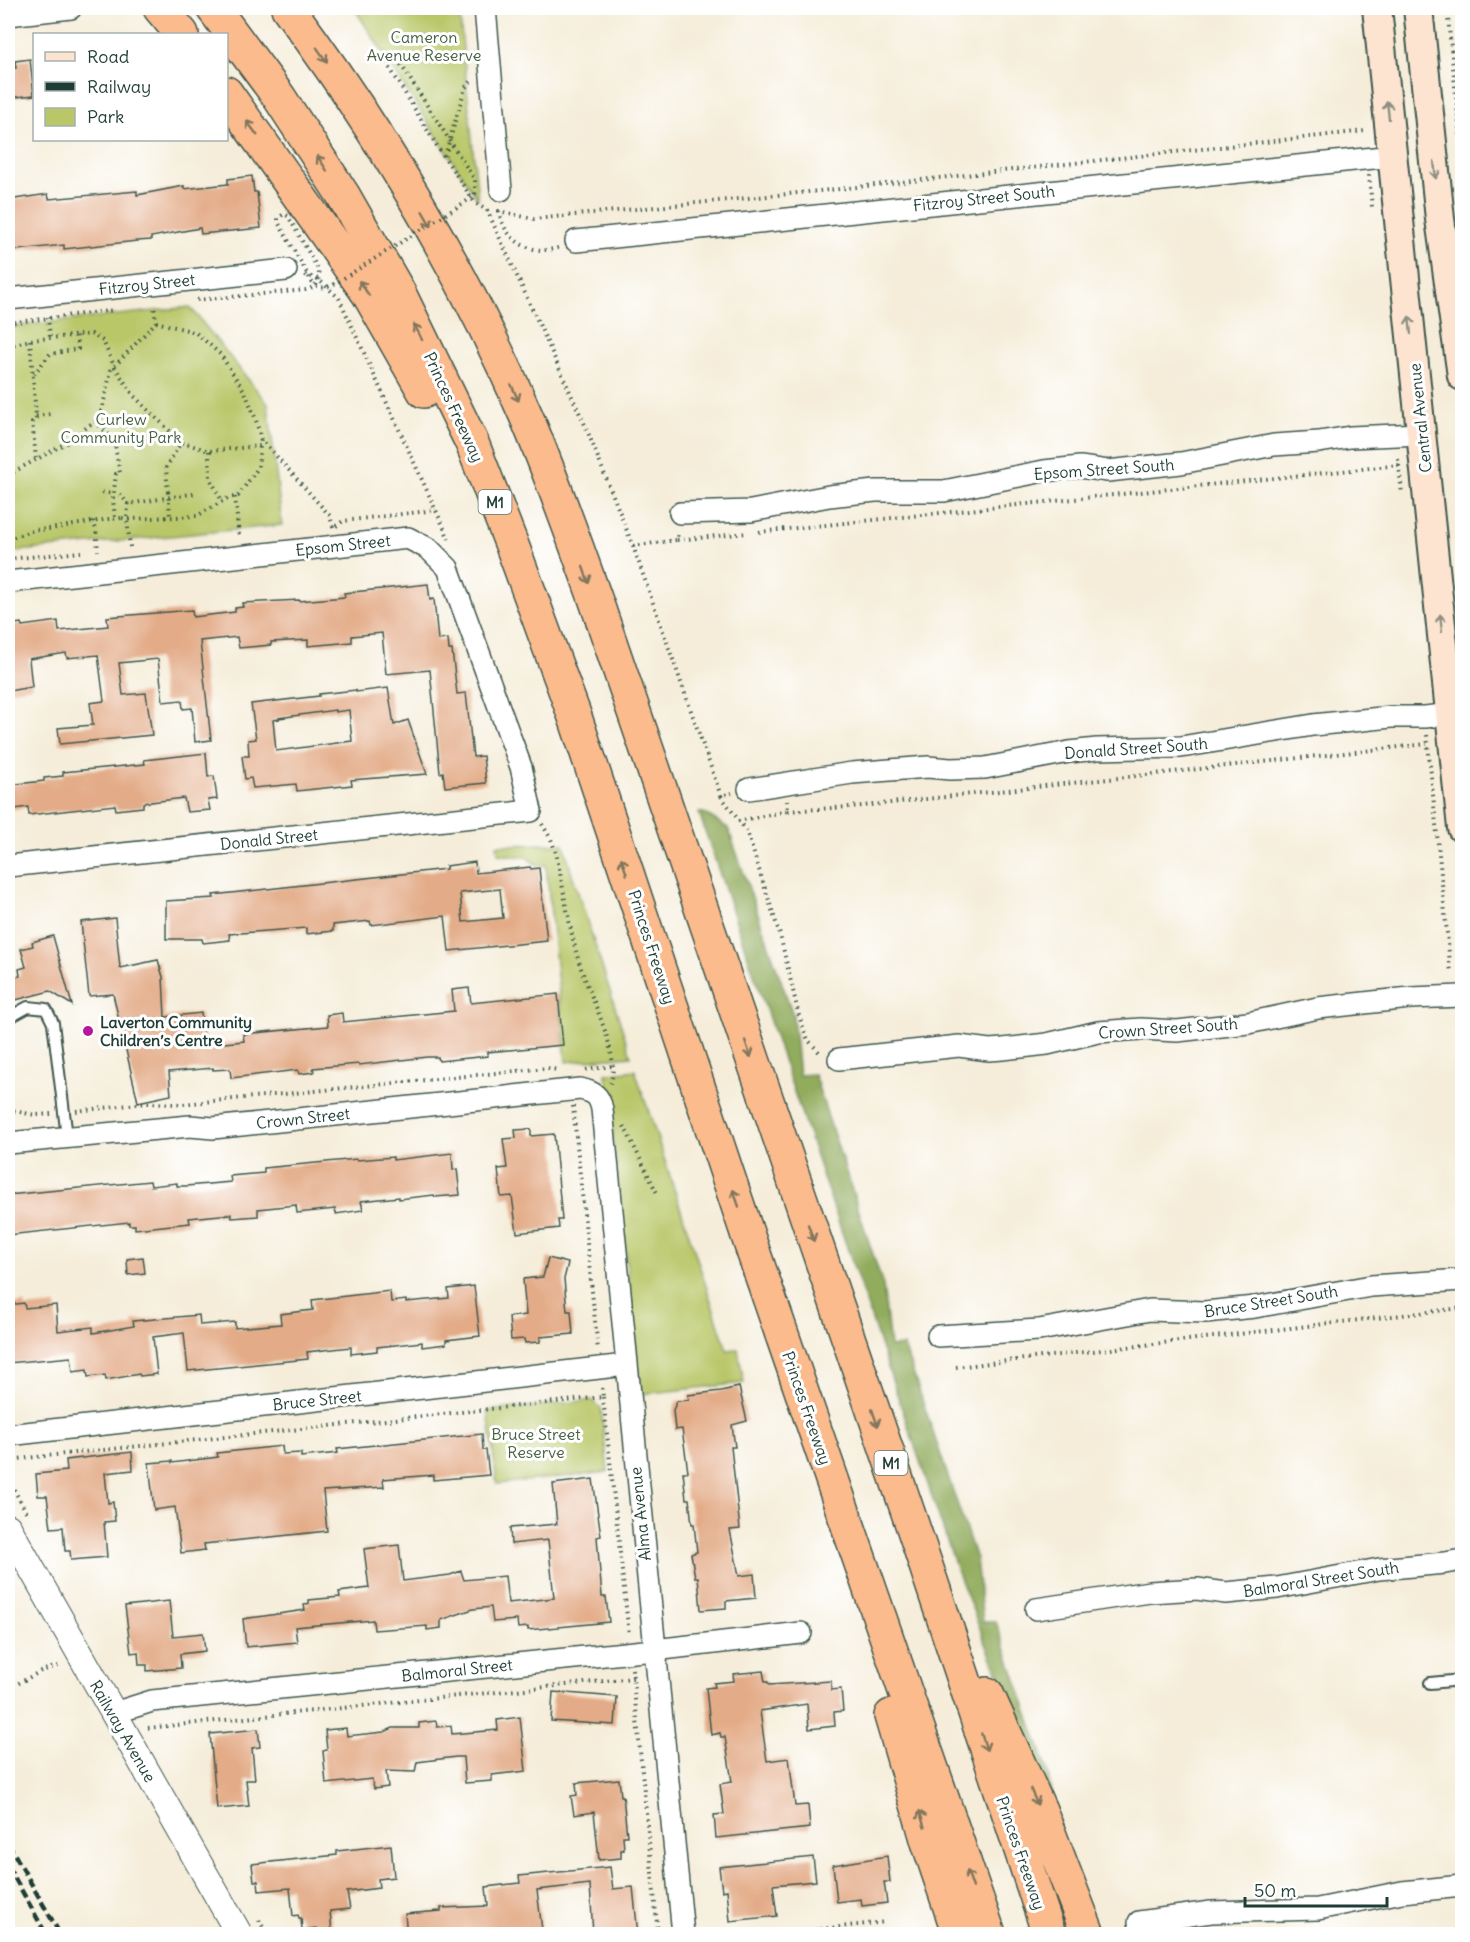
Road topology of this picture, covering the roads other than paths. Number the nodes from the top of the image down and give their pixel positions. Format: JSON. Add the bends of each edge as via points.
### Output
{"nodes":[{"id":1,"x":71,"y":8,"type":"edge"},
{"id":2,"x":160,"y":8,"type":"edge"},
{"id":3,"x":213,"y":8,"type":"edge"},
{"id":4,"x":288,"y":8,"type":"edge"},
{"id":5,"x":485,"y":8,"type":"edge"},
{"id":6,"x":1377,"y":8,"type":"edge"},
{"id":7,"x":1419,"y":8,"type":"edge"},
{"id":8,"x":8,"y":15,"type":"edge"},
{"id":9,"x":181,"y":33,"type":"edge"},
{"id":10,"x":228,"y":96,"type":"edge"},
{"id":11,"x":1380,"y":157,"type":"junction"},
{"id":12,"x":500,"y":201,"type":"road end"},
{"id":13,"x":576,"y":241,"type":"road end"},
{"id":14,"x":286,"y":270,"type":"road end"},
{"id":15,"x":8,"y":298,"type":"edge"},
{"id":16,"x":1462,"y":376,"type":"edge"},
{"id":17,"x":1409,"y":435,"type":"junction"},
{"id":18,"x":680,"y":513,"type":"road end"},
{"id":19,"x":8,"y":582,"type":"edge"},
{"id":20,"x":1457,"y":713,"type":"edge"},
{"id":21,"x":575,"y":717,"type":"junction"},
{"id":22,"x":749,"y":789,"type":"road end"},
{"id":23,"x":537,"y":818,"type":"joint"},
{"id":24,"x":1462,"y":828,"type":"edge"},
{"id":25,"x":8,"y":866,"type":"edge"},
{"id":26,"x":1462,"y":996,"type":"edge"},
{"id":27,"x":8,"y":1018,"type":"edge"},
{"id":28,"x":839,"y":1059,"type":"road end"},
{"id":29,"x":596,"y":1095,"type":"joint"},
{"id":30,"x":67,"y":1137,"type":"junction"},
{"id":31,"x":8,"y":1143,"type":"edge"},
{"id":32,"x":751,"y":1245,"type":"junction"},
{"id":33,"x":1462,"y":1280,"type":"edge"},
{"id":34,"x":938,"y":1336,"type":"dead end"},
{"id":35,"x":626,"y":1365,"type":"junction"},
{"id":36,"x":8,"y":1435,"type":"edge"},
{"id":37,"x":8,"y":1527,"type":"edge"},
{"id":38,"x":915,"y":1533,"type":"junction"},
{"id":39,"x":1462,"y":1560,"type":"edge"},
{"id":40,"x":1036,"y":1609,"type":"dead end"},
{"id":41,"x":801,"y":1633,"type":"dead end"},
{"id":42,"x":654,"y":1650,"type":"junction"},
{"id":43,"x":1462,"y":1680,"type":"edge"},
{"id":44,"x":1430,"y":1683,"type":"dead end"},
{"id":45,"x":114,"y":1713,"type":"junction"},
{"id":46,"x":1462,"y":1886,"type":"edge"},
{"id":47,"x":1139,"y":1922,"type":"dead end"},
{"id":48,"x":239,"y":1935,"type":"edge"},
{"id":49,"x":682,"y":1935,"type":"edge"},
{"id":50,"x":959,"y":1935,"type":"edge"},
{"id":51,"x":989,"y":1935,"type":"edge"},
{"id":52,"x":1049,"y":1935,"type":"edge"},
{"id":53,"x":1088,"y":1935,"type":"edge"}],
"edges":[{"from":1,"to":8,"type":"street"},
{"from":2,"to":9,"type":"highway"},
{"from":21,"to":3,"type":"highway","name":"Princes Freeway","number":"M1","one_way":true,"via":[[472,443],[398,291],[298,126]]},
{"from":4,"to":38,"type":"highway","name":"Princes Freeway","number":"M1","one_way":true,"via":[[361,111],[426,218],[502,363],[538,445],[596,601]]},
{"from":5,"to":12,"type":"street"},
{"from":11,"to":6,"type":"main road","name":"Central Avenue","one_way":true},
{"from":7,"to":16,"type":"main road","one_way":true,"via":[[1440,219]]},
{"from":21,"to":10,"type":"highway","one_way":true,"via":[[466,475],[415,374],[368,293]]},
{"from":11,"to":13,"type":"street","name":"Fitzroy Street South"},
{"from":17,"to":11,"type":"main road","name":"Central Avenue","one_way":true},
{"from":14,"to":15,"type":"street","name":"Fitzroy Street"},
{"from":17,"to":18,"type":"street","name":"Epsom Street South","via":[[1274,446],[1108,471],[1080,467],[1044,471],[944,491],[875,491],[751,511]]},
{"from":20,"to":17,"type":"main road","name":"Central Avenue","one_way":true},
{"from":19,"to":23,"type":"street","name":"Epsom Street","via":[[408,538],[429,549],[448,568]]},
{"from":20,"to":22,"type":"street","name":"Donald Street South","via":[[1313,725],[1181,747],[1097,748],[985,768],[928,767],[852,773]]},
{"from":20,"to":24,"type":"main road","name":"Central Avenue"},
{"from":32,"to":21,"type":"highway","name":"Princes Freeway","number":"M1","one_way":true},
{"from":23,"to":25,"type":"street","name":"Donald Street"},
{"from":26,"to":28,"type":"street","name":"Crown Street South","via":[[1318,1008],[1220,1027],[1098,1032],[1003,1049],[960,1046]]},
{"from":27,"to":30,"type":"lane","via":[[28,1007],[46,1008],[53,1023]]},
{"from":29,"to":30,"type":"street","name":"Crown Street","via":[[574,1081],[213,1128],[189,1126]]},
{"from":29,"to":35,"type":"street","name":"Alma Avenue","via":[[602,1108]]},
{"from":30,"to":31,"type":"street","name":"Crown Street"},
{"from":50,"to":32,"type":"highway","one_way":true},
{"from":51,"to":32,"type":"highway","name":"Princes Freeway","number":"M1","one_way":true},
{"from":33,"to":34,"type":"street","name":"Bruce Street South","via":[[1371,1286],[1255,1307],[1205,1312],[1150,1310],[1039,1330]]},
{"from":35,"to":36,"type":"street","name":"Bruce Street"},
{"from":35,"to":42,"type":"street","name":"Alma Avenue"},
{"from":37,"to":45,"type":"street","name":"Railway Avenue"},
{"from":38,"to":52,"type":"highway","name":"Princes Freeway","number":"M1","one_way":true},
{"from":38,"to":53,"type":"highway","one_way":true,"via":[[1040,1810]]},
{"from":39,"to":40,"type":"street","name":"Balmoral Street South","via":[[1378,1569],[1277,1588],[1226,1593],[1197,1589],[1150,1592]]},
{"from":41,"to":42,"type":"street","name":"Balmoral Street"},
{"from":42,"to":45,"type":"street","name":"Balmoral Street","via":[[152,1701]]},
{"from":42,"to":49,"type":"street","name":"Alma Avenue"},
{"from":43,"to":44,"type":"lane"},
{"from":45,"to":48,"type":"street","name":"Railway Avenue"},
{"from":46,"to":47,"type":"street","via":[[1402,1892],[1318,1909],[1211,1912]]}]}
